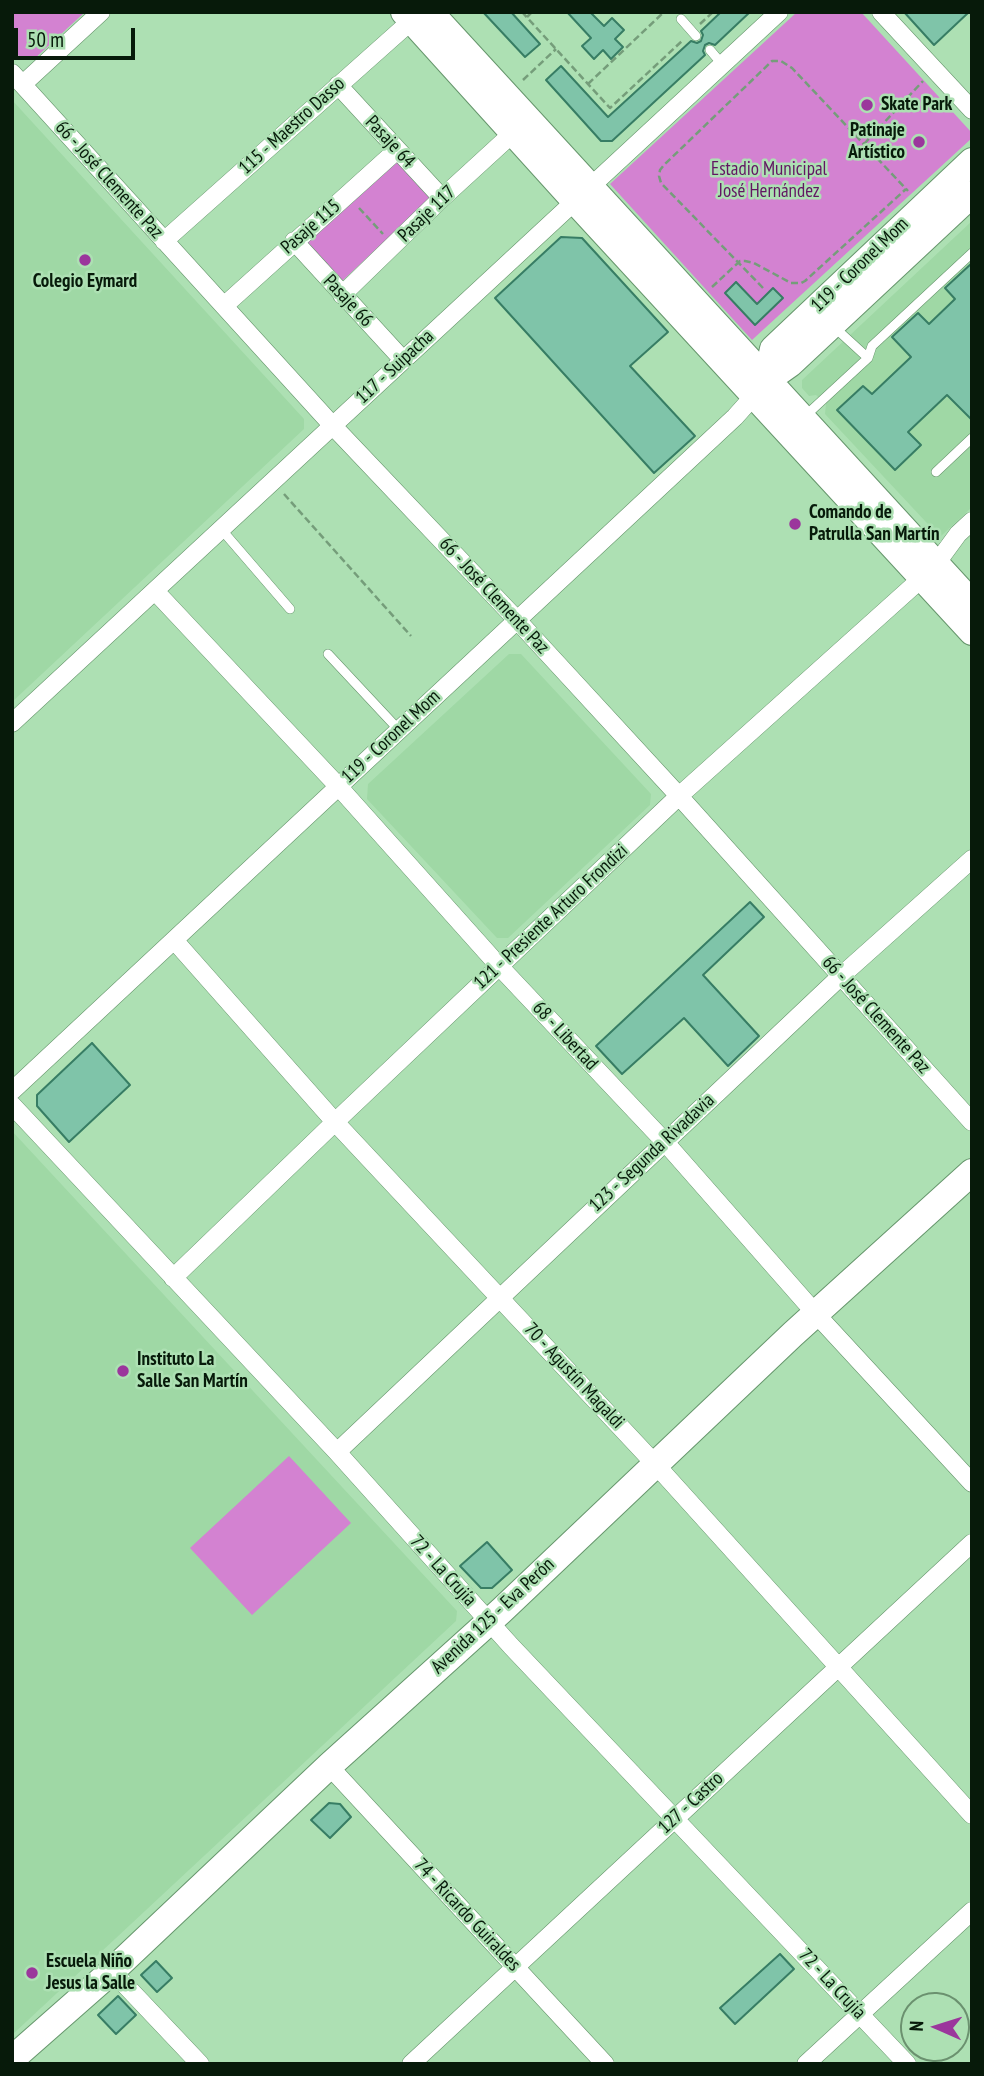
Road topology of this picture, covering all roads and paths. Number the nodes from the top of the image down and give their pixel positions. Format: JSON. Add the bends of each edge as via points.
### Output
{"nodes":[{"id":1,"x":101,"y":12,"type":"edge"},
{"id":2,"x":522,"y":12,"type":"edge"},
{"id":3,"x":532,"y":12,"type":"edge"},
{"id":4,"x":664,"y":12,"type":"edge"},
{"id":5,"x":713,"y":12,"type":"edge"},
{"id":6,"x":779,"y":12,"type":"edge"},
{"id":7,"x":881,"y":12,"type":"edge"},
{"id":8,"x":417,"y":14,"type":"edge"},
{"id":9,"x":527,"y":17,"type":"junction"},
{"id":10,"x":681,"y":19,"type":"dead end"},
{"id":11,"x":694,"y":34,"type":"junction"},
{"id":12,"x":556,"y":49,"type":"junction"},
{"id":13,"x":710,"y":50,"type":"dead end"},
{"id":14,"x":722,"y":64,"type":"junction"},
{"id":15,"x":18,"y":78,"type":"edge"},
{"id":16,"x":523,"y":80,"type":"dead end"},
{"id":17,"x":923,"y":81,"type":"dead end"},
{"id":18,"x":588,"y":83,"type":"junction"},
{"id":19,"x":338,"y":85,"type":"junction"},
{"id":20,"x":972,"y":110,"type":"edge"},
{"id":21,"x":513,"y":134,"type":"junction"},
{"id":22,"x":864,"y":144,"type":"junction"},
{"id":23,"x":397,"y":150,"type":"junction"},
{"id":24,"x":972,"y":161,"type":"edge"},
{"id":25,"x":581,"y":193,"type":"junction"},
{"id":26,"x":347,"y":196,"type":"junction"},
{"id":27,"x":442,"y":198,"type":"junction"},
{"id":28,"x":914,"y":198,"type":"junction"},
{"id":29,"x":966,"y":203,"type":"edge"},
{"id":30,"x":164,"y":241,"type":"junction"},
{"id":31,"x":293,"y":241,"type":"junction"},
{"id":32,"x":394,"y":246,"type":"junction"},
{"id":33,"x":972,"y":252,"type":"edge"},
{"id":34,"x":738,"y":263,"type":"junction"},
{"id":35,"x":763,"y":288,"type":"dead end"},
{"id":36,"x":342,"y":295,"type":"junction"},
{"id":37,"x":695,"y":302,"type":"junction"},
{"id":38,"x":225,"y":305,"type":"junction"},
{"id":39,"x":832,"y":325,"type":"junction"},
{"id":40,"x":868,"y":358,"type":"junction"},
{"id":41,"x":403,"y":360,"type":"junction"},
{"id":42,"x":761,"y":388,"type":"junction"},
{"id":43,"x":802,"y":419,"type":"junction"},
{"id":44,"x":333,"y":426,"type":"junction"},
{"id":45,"x":972,"y":438,"type":"edge"},
{"id":46,"x":936,"y":472,"type":"dead end"},
{"id":47,"x":273,"y":481,"type":"junction"},
{"id":48,"x":972,"y":521,"type":"edge"},
{"id":49,"x":221,"y":529,"type":"junction"},
{"id":50,"x":929,"y":571,"type":"junction"},
{"id":51,"x":155,"y":591,"type":"junction"},
{"id":52,"x":972,"y":603,"type":"edge"},
{"id":53,"x":290,"y":609,"type":"dead end"},
{"id":54,"x":517,"y":620,"type":"junction"},
{"id":55,"x":972,"y":632,"type":"edge"},
{"id":56,"x":411,"y":636,"type":"dead end"},
{"id":57,"x":328,"y":654,"type":"dead end"},
{"id":58,"x":12,"y":723,"type":"edge"},
{"id":59,"x":398,"y":729,"type":"junction"},
{"id":60,"x":338,"y":786,"type":"junction"},
{"id":61,"x":679,"y":796,"type":"junction"},
{"id":62,"x":972,"y":859,"type":"edge"},
{"id":63,"x":174,"y":940,"type":"junction"},
{"id":64,"x":499,"y":966,"type":"junction"},
{"id":65,"x":841,"y":976,"type":"junction"},
{"id":66,"x":12,"y":1091,"type":"edge"},
{"id":67,"x":12,"y":1105,"type":"edge"},
{"id":68,"x":335,"y":1122,"type":"junction"},
{"id":69,"x":972,"y":1122,"type":"edge"},
{"id":70,"x":664,"y":1141,"type":"junction"},
{"id":71,"x":972,"y":1172,"type":"edge"},
{"id":72,"x":173,"y":1278,"type":"junction"},
{"id":73,"x":500,"y":1297,"type":"junction"},
{"id":74,"x":816,"y":1314,"type":"junction"},
{"id":75,"x":337,"y":1452,"type":"junction"},
{"id":76,"x":656,"y":1465,"type":"junction"},
{"id":77,"x":972,"y":1483,"type":"edge"},
{"id":78,"x":972,"y":1543,"type":"edge"},
{"id":79,"x":489,"y":1622,"type":"junction"},
{"id":80,"x":839,"y":1667,"type":"junction"},
{"id":81,"x":329,"y":1766,"type":"junction"},
{"id":82,"x":972,"y":1815,"type":"edge"},
{"id":83,"x":675,"y":1817,"type":"junction"},
{"id":84,"x":972,"y":1911,"type":"edge"},
{"id":85,"x":514,"y":1967,"type":"junction"},
{"id":86,"x":111,"y":1970,"type":"junction"},
{"id":87,"x":860,"y":2014,"type":"junction"},
{"id":88,"x":12,"y":2059,"type":"edge"},
{"id":89,"x":200,"y":2064,"type":"edge"},
{"id":90,"x":411,"y":2064,"type":"edge"},
{"id":91,"x":605,"y":2064,"type":"edge"},
{"id":92,"x":806,"y":2064,"type":"edge"},
{"id":93,"x":906,"y":2064,"type":"edge"}],
"edges":[{"from":1,"to":15,"type":"street"},
{"from":2,"to":9,"type":"path"},
{"from":3,"to":9,"type":"path"},
{"from":4,"to":18,"type":"path"},
{"from":5,"to":11,"type":"path"},
{"from":6,"to":14,"type":"street","name":"117 - Suipacha"},
{"from":7,"to":20,"type":"street"},
{"from":8,"to":19,"type":"street","name":"115 - Maestro Dasso"},
{"from":8,"to":21,"type":"main road"},
{"from":8,"to":25,"type":"main road"},
{"from":9,"to":12,"type":"path"},
{"from":10,"to":11,"type":"lane"},
{"from":11,"to":18,"type":"path","via":[[610,108]]},
{"from":12,"to":16,"type":"path"},
{"from":12,"to":18,"type":"path"},
{"from":13,"to":14,"type":"lane"},
{"from":14,"to":25,"type":"street","name":"117 - Suipacha"},
{"from":15,"to":30,"type":"street","name":"66 - José Clemente Paz"},
{"from":17,"to":22,"type":"path"},
{"from":19,"to":23,"type":"street","name":"Pasaje 64"},
{"from":19,"to":30,"type":"street","name":"115 - Maestro Dasso"},
{"from":21,"to":25,"type":"main road"},
{"from":21,"to":27,"type":"street","name":"Pasaje 117"},
{"from":22,"to":28,"type":"path"},
{"from":22,"to":34,"type":"path","via":[[789,65],[772,61],[660,170],[661,183]]},
{"from":23,"to":26,"type":"street","name":"Pasaje 115"},
{"from":23,"to":27,"type":"street","name":"Pasaje 64"},
{"from":24,"to":28,"type":"main road","name":"119 - Coronel Mom"},
{"from":25,"to":37,"type":"main road"},
{"from":25,"to":41,"type":"street","name":"117 - Suipacha"},
{"from":25,"to":42,"type":"main road"},
{"from":26,"to":31,"type":"street","name":"Pasaje 115"},
{"from":26,"to":32,"type":"path"},
{"from":27,"to":32,"type":"street","name":"Pasaje 117"},
{"from":28,"to":34,"type":"path","via":[[801,283],[791,283],[750,261]]},
{"from":28,"to":42,"type":"main road","name":"119 - Coronel Mom","via":[[774,349]]},
{"from":29,"to":39,"type":"main road","name":"119 - Coronel Mom"},
{"from":30,"to":38,"type":"street","name":"66 - José Clemente Paz"},
{"from":31,"to":36,"type":"street","name":"Pasaje 66"},
{"from":31,"to":38,"type":"street","name":"Pasaje 115"},
{"from":32,"to":36,"type":"street","name":"Pasaje 117"},
{"from":33,"to":40,"type":"lane","via":[[872,346]]},
{"from":34,"to":35,"type":"path"},
{"from":34,"to":37,"type":"path"},
{"from":36,"to":41,"type":"street","name":"Pasaje 66"},
{"from":37,"to":42,"type":"main road"},
{"from":38,"to":44,"type":"street","name":"66 - José Clemente Paz"},
{"from":39,"to":40,"type":"lane"},
{"from":39,"to":42,"type":"main road","name":"119 - Coronel Mom"},
{"from":40,"to":43,"type":"lane"},
{"from":41,"to":44,"type":"street","name":"117 - Suipacha"},
{"from":42,"to":43,"type":"main road"},
{"from":42,"to":50,"type":"main road"},
{"from":42,"to":54,"type":"street","name":"119 - Coronel Mom"},
{"from":43,"to":50,"type":"main road"},
{"from":44,"to":47,"type":"street","name":"117 - Suipacha"},
{"from":44,"to":54,"type":"street","name":"66 - José Clemente Paz"},
{"from":45,"to":46,"type":"lane"},
{"from":47,"to":49,"type":"street","name":"117 - Suipacha"},
{"from":47,"to":56,"type":"path"},
{"from":48,"to":50,"type":"street","name":"121 - Presiente Arturo Frondizi"},
{"from":49,"to":51,"type":"street","name":"117 - Suipacha"},
{"from":49,"to":53,"type":"lane"},
{"from":50,"to":52,"type":"main road"},
{"from":50,"to":55,"type":"main road"},
{"from":50,"to":61,"type":"street","name":"121 - Presiente Arturo Frondizi"},
{"from":51,"to":58,"type":"street","name":"117 - Suipacha"},
{"from":51,"to":60,"type":"street","name":"68 - Libertad"},
{"from":54,"to":59,"type":"street","name":"119 - Coronel Mom"},
{"from":54,"to":61,"type":"street","name":"66 - José Clemente Paz"},
{"from":57,"to":59,"type":"lane"},
{"from":59,"to":60,"type":"street","name":"119 - Coronel Mom"},
{"from":60,"to":63,"type":"street","name":"119 - Coronel Mom"},
{"from":60,"to":64,"type":"street","name":"68 - Libertad"},
{"from":61,"to":64,"type":"street","name":"121 - Presiente Arturo Frondizi"},
{"from":61,"to":65,"type":"street","name":"66 - José Clemente Paz"},
{"from":62,"to":65,"type":"street","name":"123 - Segunda Rivadavia"},
{"from":63,"to":66,"type":"street","name":"119 - Coronel Mom"},
{"from":63,"to":68,"type":"street","name":"70 - Agustín Magaldi"},
{"from":64,"to":68,"type":"street","name":"121 - Presiente Arturo Frondizi"},
{"from":64,"to":70,"type":"street","name":"68 - Libertad"},
{"from":65,"to":69,"type":"street","name":"66 - José Clemente Paz"},
{"from":65,"to":70,"type":"street","name":"123 - Segunda Rivadavia"},
{"from":67,"to":72,"type":"street","name":"72 - La Crujía"},
{"from":68,"to":72,"type":"street","name":"121 - Presiente Arturo Frondizi"},
{"from":68,"to":73,"type":"street","name":"70 - Agustín Magaldi"},
{"from":70,"to":73,"type":"street","name":"123 - Segunda Rivadavia"},
{"from":70,"to":74,"type":"street","name":"68 - Libertad"},
{"from":71,"to":74,"type":"main road","name":"Avenida 125 - Eva Perón"},
{"from":72,"to":75,"type":"street","name":"72 - La Crujía"},
{"from":73,"to":75,"type":"street","name":"123 - Segunda Rivadavia"},
{"from":73,"to":76,"type":"street","name":"70 - Agustín Magaldi"},
{"from":74,"to":76,"type":"main road","name":"Avenida 125 - Eva Perón"},
{"from":74,"to":77,"type":"street","name":"68 - Libertad"},
{"from":75,"to":79,"type":"street","name":"72 - La Crujía"},
{"from":76,"to":79,"type":"main road","name":"Avenida 125 - Eva Perón"},
{"from":76,"to":80,"type":"street","name":"70 - Agustín Magaldi"},
{"from":78,"to":80,"type":"street","name":"127 - Castro"},
{"from":79,"to":81,"type":"main road","name":"Avenida 125 - Eva Perón"},
{"from":79,"to":83,"type":"street","name":"72 - La Crujía"},
{"from":80,"to":82,"type":"street","name":"70 - Agustín Magaldi"},
{"from":80,"to":83,"type":"street","name":"127 - Castro"},
{"from":81,"to":85,"type":"street","name":"74 - Ricardo Guiraldes"},
{"from":81,"to":86,"type":"main road","name":"Avenida 125 - Eva Perón"},
{"from":83,"to":85,"type":"street","name":"127 - Castro"},
{"from":83,"to":87,"type":"street","name":"72 - La Crujía"},
{"from":84,"to":87,"type":"street"},
{"from":85,"to":90,"type":"street","name":"127 - Castro"},
{"from":85,"to":91,"type":"street","name":"74 - Ricardo Guiraldes"},
{"from":86,"to":88,"type":"main road","name":"Avenida 125 - Eva Perón"},
{"from":86,"to":89,"type":"street"},
{"from":87,"to":92,"type":"street"},
{"from":87,"to":93,"type":"street","name":"72 - La Crujía"}]}
